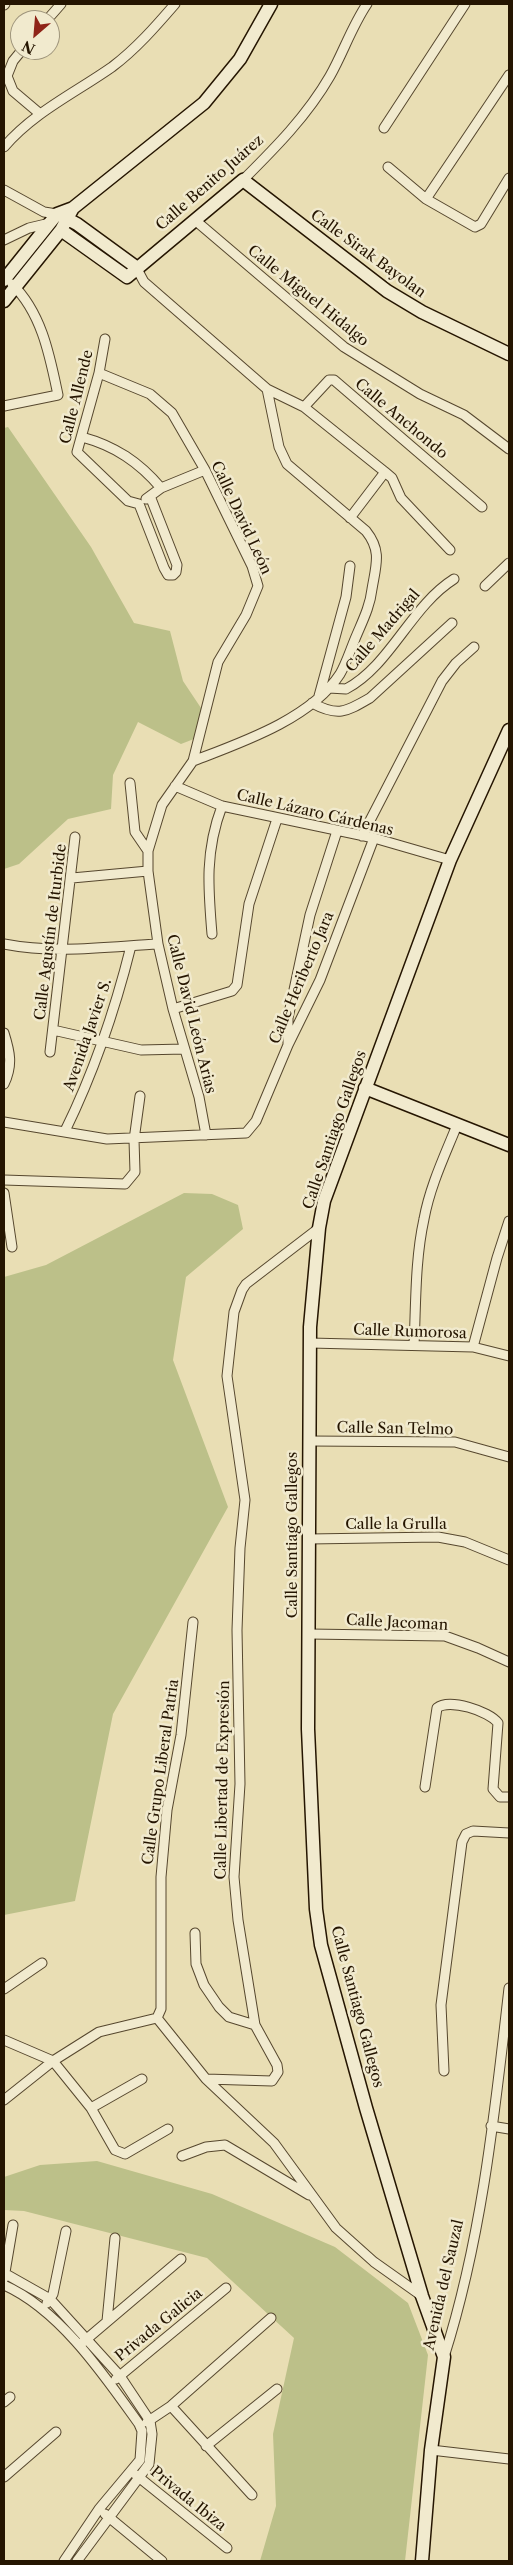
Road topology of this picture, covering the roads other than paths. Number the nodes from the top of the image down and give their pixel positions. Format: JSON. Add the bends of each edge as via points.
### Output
{"nodes":[{"id":1,"x":175,"y":4,"type":"edge"},
{"id":2,"x":271,"y":4,"type":"edge"},
{"id":3,"x":366,"y":4,"type":"edge"},
{"id":4,"x":465,"y":4,"type":"edge"},
{"id":5,"x":14,"y":60,"type":"edge"},
{"id":6,"x":509,"y":75,"type":"edge"},
{"id":7,"x":39,"y":113,"type":"junction"},
{"id":8,"x":384,"y":128,"type":"dead end"},
{"id":9,"x":4,"y":147,"type":"edge"},
{"id":10,"x":388,"y":167,"type":"dead end"},
{"id":11,"x":509,"y":178,"type":"edge"},
{"id":12,"x":243,"y":180,"type":"junction"},
{"id":13,"x":4,"y":190,"type":"edge"},
{"id":14,"x":426,"y":199,"type":"junction"},
{"id":15,"x":62,"y":219,"type":"junction"},
{"id":16,"x":196,"y":221,"type":"junction"},
{"id":17,"x":4,"y":240,"type":"edge"},
{"id":18,"x":136,"y":267,"type":"junction"},
{"id":19,"x":127,"y":277,"type":"junction"},
{"id":20,"x":4,"y":279,"type":"edge"},
{"id":21,"x":144,"y":282,"type":"junction"},
{"id":22,"x":15,"y":287,"type":"junction"},
{"id":23,"x":4,"y":301,"type":"edge"},
{"id":24,"x":105,"y":339,"type":"dead end"},
{"id":25,"x":509,"y":354,"type":"edge"},
{"id":26,"x":99,"y":373,"type":"junction"},
{"id":27,"x":267,"y":389,"type":"junction"},
{"id":28,"x":4,"y":406,"type":"edge"},
{"id":29,"x":304,"y":407,"type":"junction"},
{"id":30,"x":82,"y":436,"type":"junction"},
{"id":31,"x":509,"y":449,"type":"edge"},
{"id":32,"x":205,"y":470,"type":"junction"},
{"id":33,"x":385,"y":472,"type":"junction"},
{"id":34,"x":162,"y":488,"type":"junction"},
{"id":35,"x":150,"y":496,"type":"junction"},
{"id":36,"x":139,"y":504,"type":"junction"},
{"id":37,"x":482,"y":507,"type":"dead end"},
{"id":38,"x":350,"y":518,"type":"junction"},
{"id":39,"x":450,"y":550,"type":"dead end"},
{"id":40,"x":509,"y":563,"type":"edge"},
{"id":41,"x":350,"y":566,"type":"dead end"},
{"id":42,"x":454,"y":579,"type":"dead end"},
{"id":43,"x":485,"y":586,"type":"dead end"},
{"id":44,"x":452,"y":623,"type":"dead end"},
{"id":45,"x":474,"y":647,"type":"dead end"},
{"id":46,"x":329,"y":688,"type":"junction"},
{"id":47,"x":315,"y":701,"type":"junction"},
{"id":48,"x":509,"y":730,"type":"edge"},
{"id":49,"x":193,"y":761,"type":"junction"},
{"id":50,"x":130,"y":783,"type":"dead end"},
{"id":51,"x":175,"y":786,"type":"junction"},
{"id":52,"x":222,"y":806,"type":"junction"},
{"id":53,"x":277,"y":819,"type":"junction"},
{"id":54,"x":337,"y":831,"type":"junction"},
{"id":55,"x":75,"y":836,"type":"dead end"},
{"id":56,"x":362,"y":836,"type":"junction"},
{"id":57,"x":374,"y":838,"type":"junction"},
{"id":58,"x":148,"y":851,"type":"junction"},
{"id":59,"x":450,"y":860,"type":"junction"},
{"id":60,"x":148,"y":871,"type":"junction"},
{"id":61,"x":72,"y":878,"type":"junction"},
{"id":62,"x":212,"y":934,"type":"dead end"},
{"id":63,"x":4,"y":944,"type":"edge"},
{"id":64,"x":158,"y":944,"type":"junction"},
{"id":65,"x":131,"y":946,"type":"junction"},
{"id":66,"x":63,"y":950,"type":"junction"},
{"id":67,"x":173,"y":1009,"type":"junction"},
{"id":68,"x":53,"y":1030,"type":"junction"},
{"id":69,"x":4,"y":1033,"type":"edge"},
{"id":70,"x":102,"y":1043,"type":"junction"},
{"id":71,"x":288,"y":1045,"type":"junction"},
{"id":72,"x":184,"y":1049,"type":"junction"},
{"id":73,"x":50,"y":1052,"type":"dead end"},
{"id":74,"x":4,"y":1084,"type":"edge"},
{"id":75,"x":365,"y":1088,"type":"junction"},
{"id":76,"x":140,"y":1096,"type":"dead end"},
{"id":77,"x":4,"y":1122,"type":"edge"},
{"id":78,"x":457,"y":1124,"type":"junction"},
{"id":79,"x":65,"y":1131,"type":"junction"},
{"id":80,"x":206,"y":1135,"type":"junction"},
{"id":81,"x":134,"y":1140,"type":"junction"},
{"id":82,"x":509,"y":1145,"type":"edge"},
{"id":83,"x":4,"y":1179,"type":"edge"},
{"id":84,"x":4,"y":1193,"type":"edge"},
{"id":85,"x":509,"y":1221,"type":"edge"},
{"id":86,"x":319,"y":1228,"type":"junction"},
{"id":87,"x":12,"y":1247,"type":"dead end"},
{"id":88,"x":310,"y":1343,"type":"junction"},
{"id":89,"x":414,"y":1345,"type":"junction"},
{"id":90,"x":473,"y":1347,"type":"junction"},
{"id":91,"x":509,"y":1356,"type":"edge"},
{"id":92,"x":309,"y":1441,"type":"junction"},
{"id":93,"x":509,"y":1456,"type":"edge"},
{"id":94,"x":309,"y":1539,"type":"junction"},
{"id":95,"x":509,"y":1560,"type":"edge"},
{"id":96,"x":193,"y":1622,"type":"dead end"},
{"id":97,"x":309,"y":1634,"type":"junction"},
{"id":98,"x":509,"y":1662,"type":"edge"},
{"id":99,"x":425,"y":1787,"type":"dead end"},
{"id":100,"x":509,"y":1797,"type":"edge"},
{"id":101,"x":509,"y":1833,"type":"edge"},
{"id":102,"x":196,"y":1933,"type":"dead end"},
{"id":103,"x":42,"y":1963,"type":"dead end"},
{"id":104,"x":4,"y":1988,"type":"edge"},
{"id":105,"x":509,"y":1988,"type":"edge"},
{"id":106,"x":157,"y":2018,"type":"junction"},
{"id":107,"x":255,"y":2025,"type":"junction"},
{"id":108,"x":5,"y":2042,"type":"edge"},
{"id":109,"x":53,"y":2061,"type":"junction"},
{"id":110,"x":444,"y":2071,"type":"dead end"},
{"id":111,"x":206,"y":2078,"type":"junction"},
{"id":112,"x":142,"y":2079,"type":"dead end"},
{"id":113,"x":4,"y":2100,"type":"edge"},
{"id":114,"x":91,"y":2108,"type":"junction"},
{"id":115,"x":491,"y":2126,"type":"junction"},
{"id":116,"x":168,"y":2129,"type":"dead end"},
{"id":117,"x":509,"y":2129,"type":"edge"},
{"id":118,"x":182,"y":2156,"type":"dead end"},
{"id":119,"x":312,"y":2196,"type":"junction"},
{"id":120,"x":13,"y":2225,"type":"dead end"},
{"id":121,"x":66,"y":2231,"type":"dead end"},
{"id":122,"x":115,"y":2238,"type":"dead end"},
{"id":123,"x":181,"y":2259,"type":"dead end"},
{"id":124,"x":4,"y":2275,"type":"edge"},
{"id":125,"x":4,"y":2285,"type":"edge"},
{"id":126,"x":226,"y":2288,"type":"dead end"},
{"id":127,"x":422,"y":2296,"type":"junction"},
{"id":128,"x":50,"y":2299,"type":"junction"},
{"id":129,"x":42,"y":2309,"type":"junction"},
{"id":130,"x":271,"y":2318,"type":"dead end"},
{"id":131,"x":107,"y":2321,"type":"junction"},
{"id":132,"x":86,"y":2338,"type":"junction"},
{"id":133,"x":78,"y":2346,"type":"junction"},
{"id":134,"x":444,"y":2357,"type":"junction"},
{"id":135,"x":120,"y":2376,"type":"junction"},
{"id":136,"x":111,"y":2385,"type":"junction"},
{"id":137,"x":277,"y":2389,"type":"dead end"},
{"id":138,"x":171,"y":2406,"type":"junction"},
{"id":139,"x":150,"y":2421,"type":"junction"},
{"id":140,"x":139,"y":2424,"type":"junction"},
{"id":141,"x":56,"y":2432,"type":"dead end"},
{"id":142,"x":206,"y":2446,"type":"junction"},
{"id":143,"x":431,"y":2450,"type":"junction"},
{"id":144,"x":509,"y":2459,"type":"edge"},
{"id":145,"x":132,"y":2471,"type":"junction"},
{"id":146,"x":4,"y":2477,"type":"edge"},
{"id":147,"x":140,"y":2478,"type":"junction"},
{"id":148,"x":252,"y":2495,"type":"dead end"},
{"id":149,"x":99,"y":2509,"type":"junction"},
{"id":150,"x":108,"y":2517,"type":"junction"},
{"id":151,"x":226,"y":2548,"type":"dead end"},
{"id":152,"x":66,"y":2558,"type":"edge"},
{"id":153,"x":78,"y":2561,"type":"edge"},
{"id":154,"x":162,"y":2561,"type":"edge"},
{"id":155,"x":422,"y":2561,"type":"edge"}],
"edges":[{"from":1,"to":7,"type":"street","via":[[112,67]]},
{"from":2,"to":15,"type":"street","via":[[240,60],[204,103]]},
{"from":3,"to":12,"type":"street","name":"Calle Benito Juárez","via":[[329,77],[305,113]]},
{"from":4,"to":8,"type":"street"},
{"from":5,"to":7,"type":"street","via":[[7,76],[13,91]]},
{"from":6,"to":14,"type":"street"},
{"from":7,"to":9,"type":"street"},
{"from":10,"to":14,"type":"street"},
{"from":11,"to":14,"type":"street","via":[[481,224],[475,227]]},
{"from":12,"to":16,"type":"street","name":"Calle Benito Juárez"},
{"from":12,"to":25,"type":"street","name":"Calle Sirak Bayolan","via":[[387,291],[422,312]]},
{"from":13,"to":15,"type":"street"},
{"from":15,"to":17,"type":"street","via":[[29,228]]},
{"from":15,"to":18,"type":"street"},
{"from":15,"to":19,"type":"street"},
{"from":15,"to":20,"type":"street"},
{"from":15,"to":22,"type":"street"},
{"from":16,"to":18,"type":"street","name":"Calle Benito Juárez"},
{"from":16,"to":31,"type":"street","name":"Calle Miguel Hidalgo","via":[[344,347],[420,394],[464,415]]},
{"from":18,"to":19,"type":"street","name":"Calle Benito Juárez"},
{"from":18,"to":21,"type":"street"},
{"from":19,"to":21,"type":"street"},
{"from":20,"to":22,"type":"street"},
{"from":21,"to":27,"type":"street"},
{"from":22,"to":23,"type":"street"},
{"from":22,"to":28,"type":"street","via":[[47,346],[58,395]]},
{"from":24,"to":26,"type":"street","name":"Calle Allende"},
{"from":26,"to":30,"type":"street","name":"Calle Allende"},
{"from":26,"to":32,"type":"street","name":"Calle David León","via":[[150,394],[172,413]]},
{"from":27,"to":29,"type":"street"},
{"from":27,"to":38,"type":"street","via":[[279,447],[287,464]]},
{"from":29,"to":33,"type":"street"},
{"from":29,"to":37,"type":"street","name":"Calle Anchondo","via":[[324,384],[334,380]]},
{"from":30,"to":34,"type":"street","via":[[126,455]]},
{"from":30,"to":36,"type":"street","name":"Calle Allende","via":[[77,452],[82,460],[128,501]]},
{"from":32,"to":34,"type":"street"},
{"from":32,"to":49,"type":"street","name":"Calle David León","via":[[252,566],[258,586],[246,615],[218,662]]},
{"from":33,"to":38,"type":"street"},
{"from":33,"to":39,"type":"street","via":[[392,478],[401,498]]},
{"from":34,"to":35,"type":"street"},
{"from":35,"to":36,"type":"street"},
{"from":35,"to":36,"type":"street","via":[[177,565],[172,575],[168,575],[164,568]]},
{"from":38,"to":46,"type":"street","via":[[375,542],[378,553],[370,604],[340,674]]},
{"from":40,"to":43,"type":"street"},
{"from":41,"to":47,"type":"street","via":[[346,597]]},
{"from":42,"to":46,"type":"street","name":"Calle Madrigal","via":[[437,590],[363,678],[346,690]]},
{"from":44,"to":47,"type":"street","via":[[370,698],[346,712],[328,712]]},
{"from":45,"to":56,"type":"street","via":[[442,681]]},
{"from":46,"to":47,"type":"street"},
{"from":47,"to":49,"type":"street","via":[[276,725]]},
{"from":48,"to":59,"type":"street","name":"Calle Santiago Gallegos"},
{"from":49,"to":51,"type":"street","name":"Calle David León Arias"},
{"from":50,"to":58,"type":"street","via":[[135,832]]},
{"from":51,"to":52,"type":"street","name":"Calle Lázaro Cárdenas"},
{"from":51,"to":58,"type":"street","name":"Calle David León Arias","via":[[162,805]]},
{"from":52,"to":53,"type":"street","name":"Calle Lázaro Cárdenas"},
{"from":52,"to":62,"type":"street","via":[[213,828],[209,851]]},
{"from":53,"to":54,"type":"street","name":"Calle Lázaro Cárdenas"},
{"from":53,"to":67,"type":"street","via":[[249,904],[238,985],[232,991]]},
{"from":54,"to":56,"type":"street","name":"Calle Lázaro Cárdenas"},
{"from":54,"to":71,"type":"street","via":[[310,915],[288,1018]]},
{"from":55,"to":61,"type":"street","name":"Calle Agustín de Iturbide"},
{"from":56,"to":57,"type":"street","name":"Calle Lázaro Cárdenas"},
{"from":57,"to":59,"type":"street","name":"Calle Lázaro Cárdenas"},
{"from":57,"to":71,"type":"street","name":"Calle Heriberto Jara","via":[[320,980]]},
{"from":58,"to":60,"type":"street","name":"Calle David León Arias"},
{"from":59,"to":75,"type":"street","name":"Calle Santiago Gallegos"},
{"from":60,"to":61,"type":"street"},
{"from":60,"to":64,"type":"street","name":"Calle David León Arias"},
{"from":61,"to":66,"type":"street","name":"Calle Agustín de Iturbide"},
{"from":63,"to":66,"type":"street","via":[[34,950]]},
{"from":64,"to":65,"type":"street"},
{"from":64,"to":67,"type":"street","name":"Calle David León Arias"},
{"from":65,"to":66,"type":"street"},
{"from":65,"to":70,"type":"street","name":"Avenida Javier S."},
{"from":66,"to":68,"type":"street","name":"Calle Agustín de Iturbide"},
{"from":67,"to":72,"type":"street","name":"Calle David León Arias"},
{"from":68,"to":70,"type":"street"},
{"from":68,"to":73,"type":"street","name":"Calle Agustín de Iturbide"},
{"from":69,"to":74,"type":"street","via":[[11,1056]]},
{"from":70,"to":72,"type":"street","via":[[140,1050]]},
{"from":70,"to":79,"type":"street","name":"Avenida Javier S.","via":[[84,1094]]},
{"from":71,"to":80,"type":"street","name":"Calle Heriberto Jara","via":[[252,1128],[246,1133]]},
{"from":72,"to":80,"type":"street","name":"Calle David León Arias","via":[[199,1097]]},
{"from":75,"to":78,"type":"street"},
{"from":75,"to":86,"type":"street","name":"Calle Santiago Gallegos","via":[[324,1201]]},
{"from":76,"to":81,"type":"street"},
{"from":77,"to":79,"type":"street"},
{"from":78,"to":82,"type":"street"},
{"from":78,"to":89,"type":"street","via":[[424,1217],[418,1254]]},
{"from":79,"to":81,"type":"street","via":[[99,1138]]},
{"from":80,"to":81,"type":"street"},
{"from":81,"to":83,"type":"street","via":[[135,1172],[125,1184]]},
{"from":84,"to":87,"type":"street"},
{"from":85,"to":90,"type":"street"},
{"from":86,"to":88,"type":"street","name":"Calle Santiago Gallegos"},
{"from":86,"to":107,"type":"street","name":"Calle Libertad de Expresión","via":[[242,1290],[234,1312],[227,1376],[245,1500],[237,1630],[240,1784],[234,1877]]},
{"from":88,"to":89,"type":"street","name":"Calle Rumorosa"},
{"from":88,"to":92,"type":"street","name":"Calle Santiago Gallegos"},
{"from":89,"to":90,"type":"street","name":"Calle Rumorosa"},
{"from":90,"to":91,"type":"street","name":"Calle Rumorosa"},
{"from":92,"to":93,"type":"street","name":"Calle San Telmo","via":[[455,1442]]},
{"from":92,"to":94,"type":"street","name":"Calle Santiago Gallegos"},
{"from":94,"to":95,"type":"street","name":"Calle la Grulla","via":[[438,1537],[465,1542]]},
{"from":94,"to":97,"type":"street","name":"Calle Santiago Gallegos"},
{"from":96,"to":106,"type":"street","name":"Calle Grupo Liberal Patria","via":[[181,1734],[166,1810],[161,1877],[160,2009]]},
{"from":97,"to":98,"type":"street","name":"Calle Jacoman","via":[[445,1636]]},
{"from":97,"to":127,"type":"street","name":"Calle Santiago Gallegos","via":[[308,1729],[313,1863],[321,1944]]},
{"from":99,"to":100,"type":"street","via":[[437,1708],[450,1702],[493,1717],[498,1723],[492,1789],[500,1797]]},
{"from":101,"to":110,"type":"street","via":[[472,1831],[462,1842],[441,2005]]},
{"from":102,"to":107,"type":"street","via":[[196,1964],[204,1986],[229,2017]]},
{"from":103,"to":104,"type":"street"},
{"from":105,"to":115,"type":"street","name":"Avenida del Sauzal"},
{"from":106,"to":109,"type":"street","via":[[99,2032]]},
{"from":106,"to":111,"type":"street"},
{"from":107,"to":111,"type":"street","name":"Calle Libertad de Expresión","via":[[277,2065],[276,2077],[272,2081]]},
{"from":108,"to":109,"type":"street"},
{"from":109,"to":113,"type":"street"},
{"from":109,"to":114,"type":"street"},
{"from":111,"to":119,"type":"street","via":[[266,2134]]},
{"from":112,"to":114,"type":"street"},
{"from":114,"to":116,"type":"street","via":[[119,2153],[125,2154]]},
{"from":115,"to":117,"type":"street"},
{"from":115,"to":134,"type":"street","name":"Avenida del Sauzal","via":[[470,2262]]},
{"from":118,"to":119,"type":"street","via":[[206,2147],[225,2145]]},
{"from":119,"to":127,"type":"street","via":[[354,2246]]},
{"from":120,"to":124,"type":"street"},
{"from":121,"to":128,"type":"street"},
{"from":122,"to":131,"type":"street"},
{"from":123,"to":131,"type":"street"},
{"from":124,"to":128,"type":"street"},
{"from":125,"to":129,"type":"street"},
{"from":126,"to":135,"type":"street","name":"Privada Galicia"},
{"from":127,"to":134,"type":"street","name":"Calle Santiago Gallegos"},
{"from":128,"to":129,"type":"street"},
{"from":128,"to":132,"type":"street"},
{"from":129,"to":133,"type":"street"},
{"from":130,"to":138,"type":"street"},
{"from":131,"to":132,"type":"street"},
{"from":132,"to":133,"type":"street"},
{"from":132,"to":135,"type":"street"},
{"from":133,"to":136,"type":"street"},
{"from":134,"to":143,"type":"street","name":"Avenida del Sauzal"},
{"from":135,"to":136,"type":"street","name":"Privada Galicia"},
{"from":135,"to":139,"type":"street"},
{"from":136,"to":140,"type":"street"},
{"from":137,"to":142,"type":"street"},
{"from":138,"to":139,"type":"street"},
{"from":138,"to":142,"type":"street"},
{"from":139,"to":140,"type":"street"},
{"from":139,"to":147,"type":"street","via":[[149,2464]]},
{"from":140,"to":145,"type":"street","via":[[142,2431],[140,2460]]},
{"from":141,"to":146,"type":"street"},
{"from":142,"to":148,"type":"street"},
{"from":143,"to":144,"type":"street"},
{"from":143,"to":155,"type":"street","name":"Avenida del Sauzal"},
{"from":145,"to":147,"type":"street","name":"Privada Ibiza"},
{"from":145,"to":149,"type":"street"},
{"from":147,"to":150,"type":"street"},
{"from":147,"to":151,"type":"street","name":"Privada Ibiza"},
{"from":149,"to":150,"type":"street"},
{"from":149,"to":152,"type":"street"},
{"from":150,"to":153,"type":"street"},
{"from":150,"to":154,"type":"street"},
{"from":152,"to":153,"type":"street"}]}
